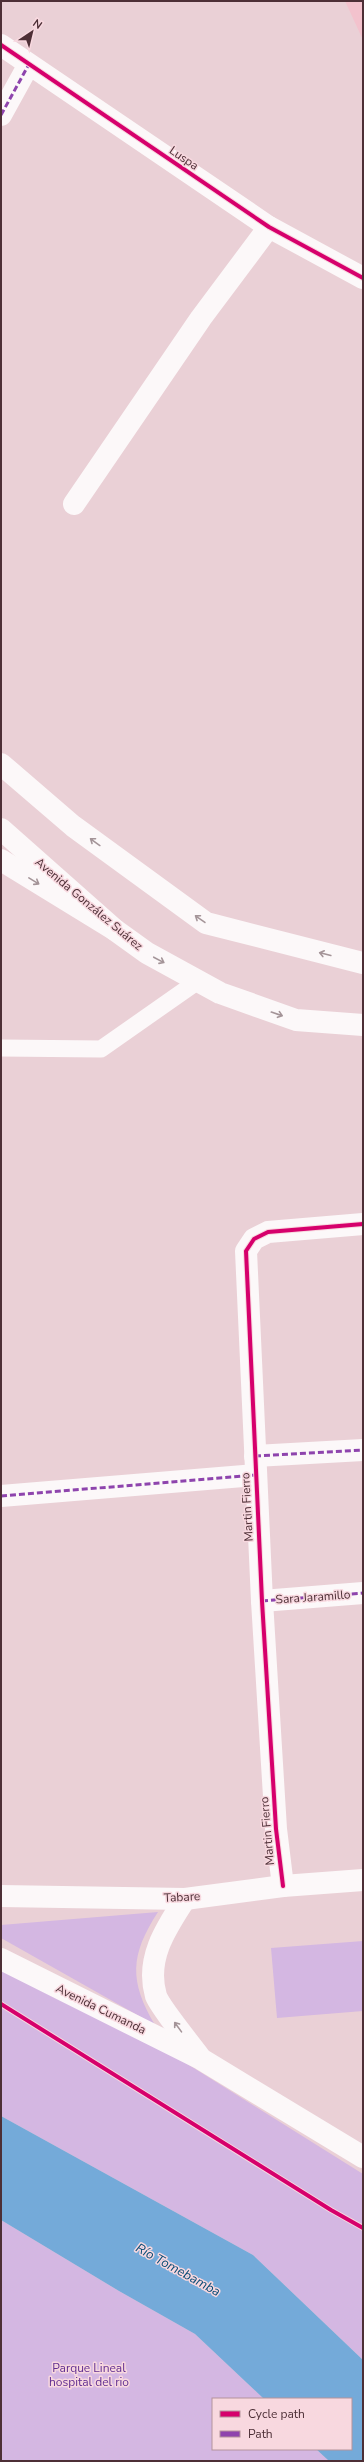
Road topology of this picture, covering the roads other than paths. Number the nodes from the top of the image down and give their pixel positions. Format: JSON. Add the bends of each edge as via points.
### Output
{"nodes":[{"id":1,"x":1,"y":45,"type":"edge"},
{"id":2,"x":28,"y":66,"type":"junction"},
{"id":3,"x":1,"y":115,"type":"edge"},
{"id":4,"x":269,"y":227,"type":"junction"},
{"id":5,"x":363,"y":278,"type":"edge"},
{"id":6,"x":74,"y":504,"type":"dead end"},
{"id":7,"x":1,"y":764,"type":"edge"},
{"id":8,"x":1,"y":829,"type":"edge"},
{"id":9,"x":1,"y":860,"type":"edge"},
{"id":10,"x":115,"y":930,"type":"junction"},
{"id":11,"x":363,"y":963,"type":"edge"},
{"id":12,"x":198,"y":981,"type":"junction"},
{"id":13,"x":363,"y":1025,"type":"edge"},
{"id":14,"x":1,"y":1048,"type":"edge"},
{"id":15,"x":363,"y":1224,"type":"edge"},
{"id":16,"x":363,"y":1450,"type":"edge"},
{"id":17,"x":255,"y":1466,"type":"junction"},
{"id":18,"x":1,"y":1496,"type":"edge"},
{"id":19,"x":363,"y":1593,"type":"edge"},
{"id":20,"x":262,"y":1601,"type":"junction"},
{"id":21,"x":363,"y":1880,"type":"edge"},
{"id":22,"x":283,"y":1886,"type":"junction"},
{"id":23,"x":1,"y":1896,"type":"edge"},
{"id":24,"x":185,"y":1899,"type":"junction"},
{"id":25,"x":1,"y":1959,"type":"edge"},
{"id":26,"x":201,"y":2059,"type":"junction"},
{"id":27,"x":363,"y":2157,"type":"edge"}],
"edges":[{"from":1,"to":2,"type":"street","name":"Luspa"},
{"from":2,"to":3,"type":"street"},
{"from":2,"to":4,"type":"street","name":"Luspa"},
{"from":4,"to":5,"type":"street","name":"Luspa"},
{"from":4,"to":6,"type":"street","via":[[201,318]]},
{"from":11,"to":7,"type":"street","one_way":true,"via":[[206,923],[73,826]]},
{"from":8,"to":10,"type":"street","name":"Avenida González Suárez"},
{"from":9,"to":10,"type":"street","one_way":true},
{"from":10,"to":12,"type":"street","name":"Avenida González Suárez","one_way":true,"via":[[147,953]]},
{"from":12,"to":13,"type":"street","name":"Avenida González Suárez","one_way":true,"via":[[220,993],[296,1020]]},
{"from":12,"to":14,"type":"lane","via":[[102,1049]]},
{"from":15,"to":17,"type":"street","name":"Martin Fierro","via":[[268,1232],[254,1239],[246,1251]]},
{"from":16,"to":17,"type":"street"},
{"from":17,"to":18,"type":"street"},
{"from":17,"to":20,"type":"street","name":"Martin Fierro"},
{"from":19,"to":20,"type":"street","name":"Sara Jaramillo"},
{"from":20,"to":22,"type":"street","name":"Martin Fierro","via":[[276,1829]]},
{"from":21,"to":22,"type":"street","name":"Tabare"},
{"from":22,"to":24,"type":"street","name":"Tabare"},
{"from":23,"to":24,"type":"street","name":"Tabare"},
{"from":26,"to":24,"type":"street","name":"Avenida Cumanda","one_way":true,"via":[[156,1996],[152,1962],[166,1929]]},
{"from":25,"to":26,"type":"street","name":"Avenida Cumanda"},
{"from":26,"to":27,"type":"street","name":"Avenida Cumanda"}]}
